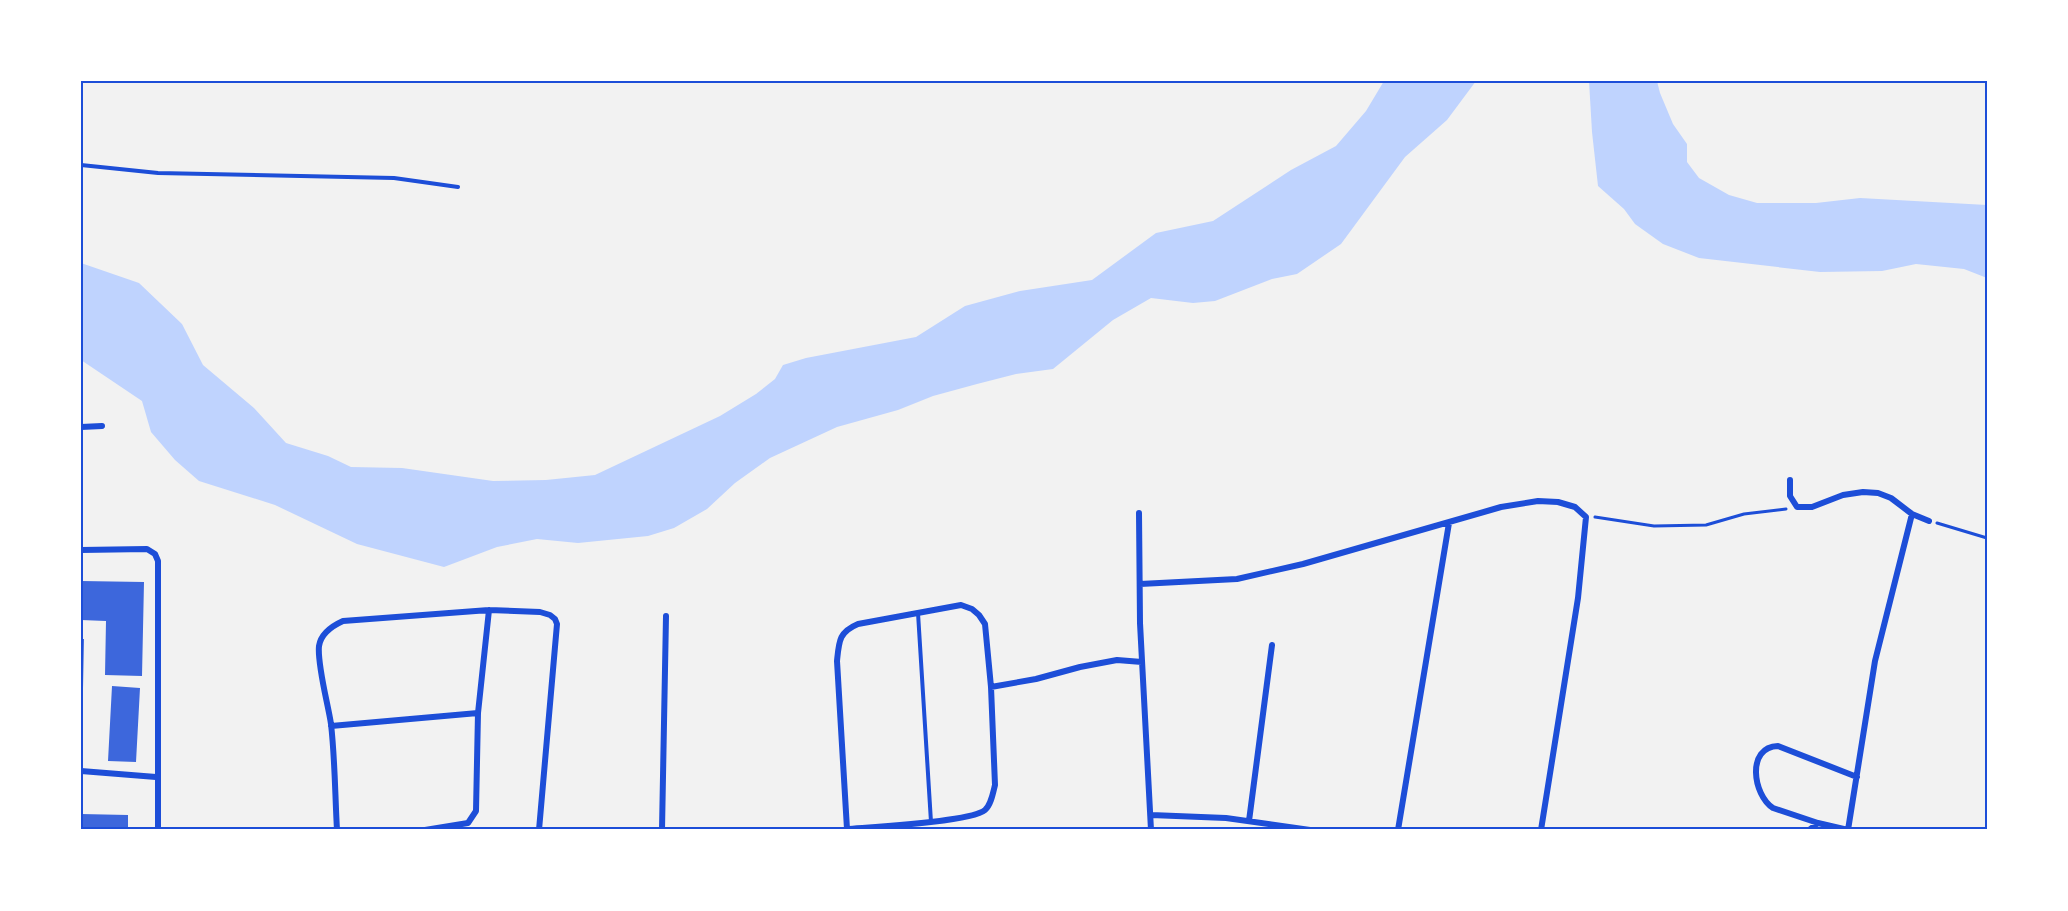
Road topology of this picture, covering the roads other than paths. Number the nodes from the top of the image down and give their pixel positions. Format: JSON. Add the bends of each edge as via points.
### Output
{"nodes":[{"id":1,"x":81,"y":165,"type":"edge"},
{"id":2,"x":458,"y":187,"type":"dead end"},
{"id":3,"x":102,"y":426,"type":"dead end"},
{"id":4,"x":81,"y":427,"type":"edge"},
{"id":5,"x":1790,"y":480,"type":"dead end"},
{"id":6,"x":1139,"y":513,"type":"dead end"},
{"id":7,"x":1912,"y":514,"type":"junction"},
{"id":8,"x":1929,"y":521,"type":"road end"},
{"id":9,"x":1449,"y":523,"type":"junction"},
{"id":10,"x":81,"y":550,"type":"edge"},
{"id":11,"x":1140,"y":584,"type":"junction"},
{"id":12,"x":489,"y":610,"type":"junction"},
{"id":13,"x":918,"y":613,"type":"junction"},
{"id":14,"x":666,"y":616,"type":"dead end"},
{"id":15,"x":1272,"y":645,"type":"dead end"},
{"id":16,"x":1142,"y":662,"type":"junction"},
{"id":17,"x":991,"y":687,"type":"junction"},
{"id":18,"x":478,"y":713,"type":"junction"},
{"id":19,"x":331,"y":726,"type":"junction"},
{"id":20,"x":81,"y":771,"type":"edge"},
{"id":21,"x":156,"y":777,"type":"junction"},
{"id":22,"x":1857,"y":777,"type":"junction"},
{"id":23,"x":1151,"y":815,"type":"junction"},
{"id":24,"x":1249,"y":821,"type":"junction"},
{"id":25,"x":931,"y":822,"type":"junction"},
{"id":26,"x":1818,"y":823,"type":"junction"},
{"id":27,"x":847,"y":829,"type":"edge"},
{"id":28,"x":158,"y":830,"type":"edge"},
{"id":29,"x":336,"y":830,"type":"edge"},
{"id":30,"x":425,"y":830,"type":"edge"},
{"id":31,"x":539,"y":830,"type":"edge"},
{"id":32,"x":662,"y":830,"type":"edge"},
{"id":33,"x":1151,"y":830,"type":"edge"},
{"id":34,"x":1310,"y":830,"type":"edge"},
{"id":35,"x":1398,"y":830,"type":"edge"},
{"id":36,"x":1541,"y":830,"type":"edge"},
{"id":37,"x":1809,"y":830,"type":"edge"},
{"id":38,"x":1848,"y":830,"type":"edge"}],
"edges":[{"from":1,"to":2,"type":"lane","via":[[158,174],[394,178]]},
{"from":3,"to":4,"type":"street"},
{"from":5,"to":7,"type":"street","via":[[1790,496],[1797,507],[1812,507],[1863,492],[1891,498]]},
{"from":6,"to":11,"type":"street"},
{"from":7,"to":8,"type":"street"},
{"from":7,"to":22,"type":"street","via":[[1875,661]]},
{"from":9,"to":11,"type":"street","via":[[1238,579]]},
{"from":9,"to":35,"type":"street"},
{"from":9,"to":36,"type":"street","via":[[1501,507],[1538,501],[1575,507],[1586,517],[1578,598]]},
{"from":10,"to":21,"type":"street","via":[[147,549],[158,561]]},
{"from":11,"to":16,"type":"street"},
{"from":12,"to":18,"type":"street"},
{"from":12,"to":19,"type":"street","via":[[343,621],[332,626],[319,646]]},
{"from":12,"to":31,"type":"street","via":[[540,612],[550,615],[557,624]]},
{"from":13,"to":17,"type":"street","via":[[961,605],[979,615],[985,624]]},
{"from":13,"to":25,"type":"lane"},
{"from":13,"to":27,"type":"street","via":[[848,628],[838,645]]},
{"from":14,"to":32,"type":"street"},
{"from":15,"to":24,"type":"street"},
{"from":16,"to":17,"type":"street","via":[[1117,660]]},
{"from":16,"to":23,"type":"street"},
{"from":17,"to":25,"type":"street","via":[[995,785],[992,799],[986,810],[976,815]]},
{"from":18,"to":19,"type":"street"},
{"from":18,"to":30,"type":"street","via":[[476,811],[468,824]]},
{"from":19,"to":29,"type":"street"},
{"from":20,"to":21,"type":"street"},
{"from":21,"to":28,"type":"street"},
{"from":22,"to":26,"type":"street","via":[[1778,746],[1763,752],[1756,764],[1756,777],[1767,804]]},
{"from":22,"to":38,"type":"street"},
{"from":23,"to":24,"type":"street"},
{"from":23,"to":33,"type":"street"},
{"from":24,"to":34,"type":"street"},
{"from":25,"to":27,"type":"street"},
{"from":26,"to":37,"type":"street"},
{"from":26,"to":38,"type":"street"}]}
